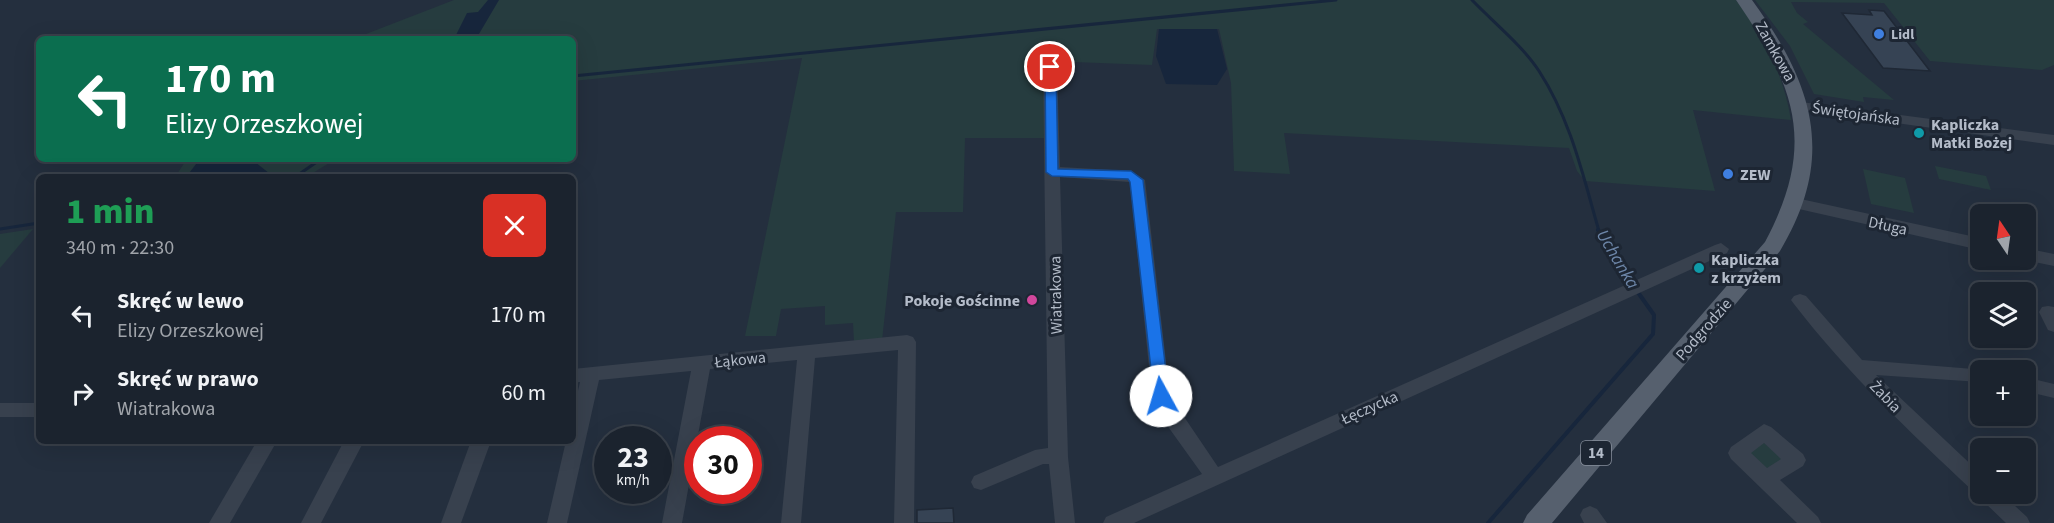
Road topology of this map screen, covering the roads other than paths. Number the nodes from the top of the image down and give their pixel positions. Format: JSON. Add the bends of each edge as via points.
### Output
{"nodes":[{"id":1,"x":1744,"y":0,"type":"edge"},
{"id":2,"x":1050,"y":67,"type":"dead end"},
{"id":3,"x":1801,"y":106,"type":"junction"},
{"id":4,"x":2054,"y":140,"type":"edge"},
{"id":5,"x":1052,"y":172,"type":"junction"},
{"id":6,"x":1796,"y":203,"type":"junction"},
{"id":7,"x":1970,"y":242,"type":"edge"},
{"id":8,"x":1721,"y":249,"type":"dead end"},
{"id":9,"x":2036,"y":256,"type":"edge"},
{"id":10,"x":2054,"y":260,"type":"edge"},
{"id":11,"x":1800,"y":300,"type":"dead end"},
{"id":12,"x":807,"y":352,"type":"junction"},
{"id":13,"x":702,"y":363,"type":"junction"},
{"id":14,"x":1858,"y":367,"type":"junction"},
{"id":15,"x":1970,"y":374,"type":"edge"},
{"id":16,"x":582,"y":376,"type":"edge"},
{"id":17,"x":2036,"y":387,"type":"edge"},
{"id":18,"x":2054,"y":391,"type":"edge"},
{"id":19,"x":0,"y":410,"type":"edge"},
{"id":20,"x":36,"y":410,"type":"edge"},
{"id":21,"x":576,"y":411,"type":"edge"},
{"id":22,"x":265,"y":444,"type":"edge"},
{"id":23,"x":352,"y":444,"type":"edge"},
{"id":24,"x":480,"y":444,"type":"edge"},
{"id":25,"x":570,"y":444,"type":"edge"},
{"id":26,"x":1058,"y":457,"type":"junction"},
{"id":27,"x":1214,"y":476,"type":"junction"},
{"id":28,"x":1970,"y":476,"type":"edge"},
{"id":29,"x":1765,"y":479,"type":"dead end"},
{"id":30,"x":981,"y":482,"type":"dead end"},
{"id":31,"x":2000,"y":504,"type":"edge"},
{"id":32,"x":219,"y":523,"type":"edge"},
{"id":33,"x":311,"y":523,"type":"edge"},
{"id":34,"x":451,"y":523,"type":"edge"},
{"id":35,"x":557,"y":523,"type":"edge"},
{"id":36,"x":672,"y":523,"type":"edge"},
{"id":37,"x":791,"y":523,"type":"edge"},
{"id":38,"x":904,"y":523,"type":"edge"},
{"id":39,"x":1065,"y":523,"type":"edge"},
{"id":40,"x":1113,"y":523,"type":"edge"},
{"id":41,"x":1536,"y":523,"type":"edge"},
{"id":42,"x":1811,"y":523,"type":"edge"},
{"id":43,"x":2020,"y":523,"type":"edge"}],
"edges":[{"from":1,"to":3,"type":"main road","name":"Zamkowa","number":"14","via":[[1782,56]]},
{"from":2,"to":5,"type":"street","name":"Wiatrakowa"},
{"from":3,"to":4,"type":"street","name":"Świętojańska"},
{"from":3,"to":6,"type":"main road","name":"Podgrodzie","number":"14","via":[[1805,150]]},
{"from":5,"to":26,"type":"street","name":"Wiatrakowa"},
{"from":5,"to":27,"type":"street","via":[[1131,176],[1137,180],[1161,396]]},
{"from":6,"to":7,"type":"street","name":"Długa"},
{"from":6,"to":41,"type":"main road","name":"Podgrodzie","number":"14","via":[[1773,246]]},
{"from":8,"to":27,"type":"street","name":"Łęczycka"},
{"from":9,"to":10,"type":"street"},
{"from":11,"to":14,"type":"street","name":"Żabia"},
{"from":12,"to":13,"type":"street","name":"Łąkowa"},
{"from":12,"to":37,"type":"street"},
{"from":12,"to":38,"type":"street","name":"Łąkowa","via":[[907,342]]},
{"from":13,"to":16,"type":"street","name":"Łąkowa"},
{"from":13,"to":36,"type":"street"},
{"from":14,"to":15,"type":"street"},
{"from":14,"to":28,"type":"street","name":"Żabia"},
{"from":16,"to":21,"type":"street"},
{"from":17,"to":18,"type":"street"},
{"from":19,"to":20,"type":"street"},
{"from":22,"to":32,"type":"street"},
{"from":23,"to":33,"type":"street"},
{"from":24,"to":34,"type":"street"},
{"from":25,"to":35,"type":"street"},
{"from":26,"to":30,"type":"street","via":[[1042,456]]},
{"from":26,"to":39,"type":"street","name":"Wiatrakowa"},
{"from":27,"to":40,"type":"street","name":"Łęczycka"},
{"from":29,"to":42,"type":"street"},
{"from":31,"to":43,"type":"street"}]}
